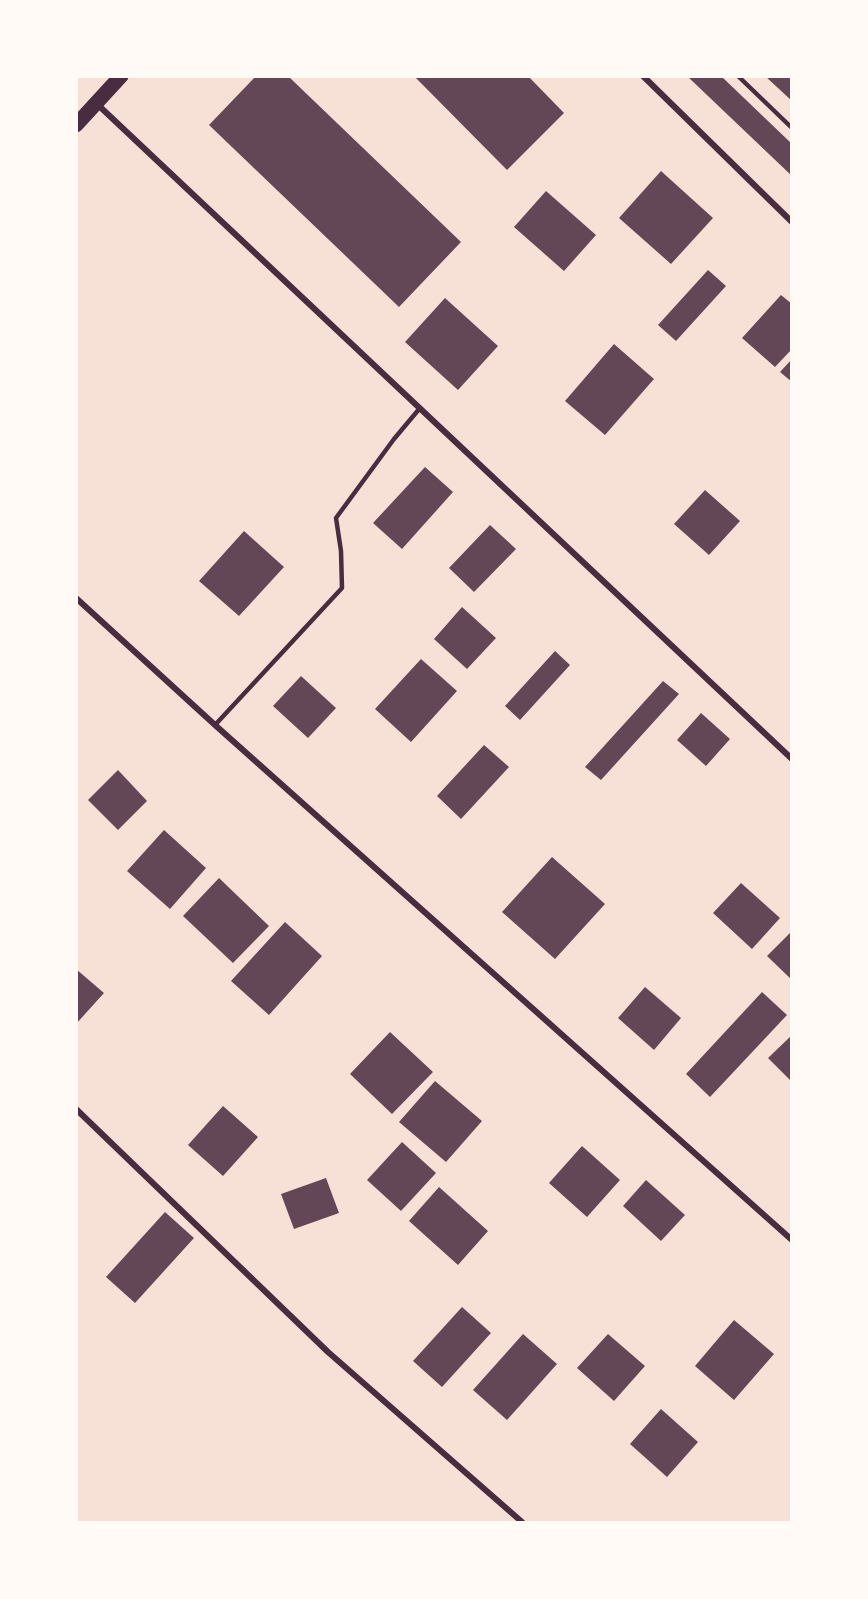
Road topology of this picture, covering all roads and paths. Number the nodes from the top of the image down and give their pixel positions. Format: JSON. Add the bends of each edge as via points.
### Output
{"nodes":[{"id":1,"x":121,"y":76,"type":"edge"},
{"id":2,"x":643,"y":76,"type":"edge"},
{"id":3,"x":738,"y":76,"type":"edge"},
{"id":4,"x":97,"y":104,"type":"junction"},
{"id":5,"x":76,"y":124,"type":"edge"},
{"id":6,"x":792,"y":128,"type":"edge"},
{"id":7,"x":792,"y":222,"type":"edge"},
{"id":8,"x":420,"y":408,"type":"junction"},
{"id":9,"x":76,"y":597,"type":"edge"},
{"id":10,"x":215,"y":725,"type":"junction"},
{"id":11,"x":792,"y":759,"type":"edge"},
{"id":12,"x":76,"y":1109,"type":"edge"},
{"id":13,"x":792,"y":1240,"type":"edge"},
{"id":14,"x":522,"y":1522,"type":"edge"}],
"edges":[{"from":1,"to":4,"type":"main road"},
{"from":2,"to":7,"type":"street"},
{"from":3,"to":6,"type":"lane"},
{"from":4,"to":5,"type":"main road"},
{"from":4,"to":8,"type":"street"},
{"from":8,"to":10,"type":"lane","via":[[336,518],[342,588]]},
{"from":8,"to":11,"type":"street"},
{"from":9,"to":10,"type":"street"},
{"from":10,"to":13,"type":"street"},
{"from":12,"to":14,"type":"street","via":[[328,1352]]}]}
